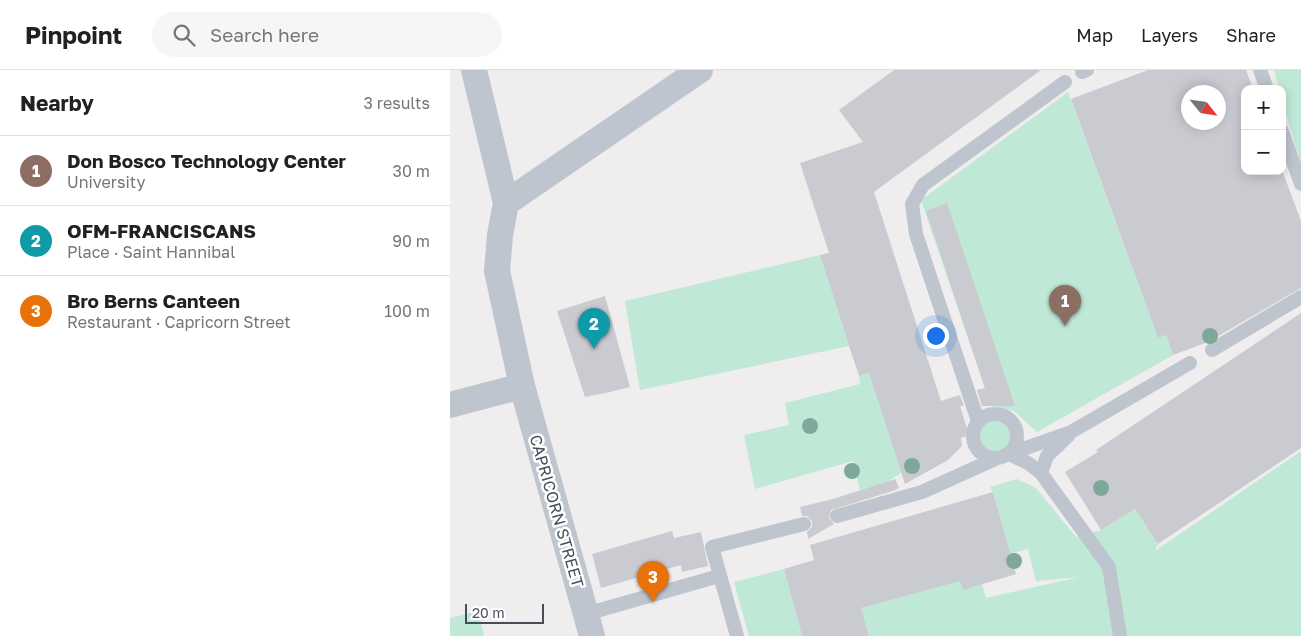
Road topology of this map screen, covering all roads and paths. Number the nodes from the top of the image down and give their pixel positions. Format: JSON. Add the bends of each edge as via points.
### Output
{"nodes":[{"id":1,"x":474,"y":70,"type":"edge"},
{"id":2,"x":700,"y":70,"type":"edge"},
{"id":3,"x":1260,"y":70,"type":"edge"},
{"id":4,"x":1065,"y":82,"type":"dead end"},
{"id":5,"x":1266,"y":85,"type":"edge"},
{"id":6,"x":1286,"y":142,"type":"edge"},
{"id":7,"x":1301,"y":184,"type":"edge"},
{"id":8,"x":506,"y":203,"type":"junction"},
{"id":9,"x":1301,"y":297,"type":"edge"},
{"id":10,"x":1212,"y":350,"type":"dead end"},
{"id":11,"x":1190,"y":363,"type":"dead end"},
{"id":12,"x":522,"y":386,"type":"junction"},
{"id":13,"x":450,"y":405,"type":"edge"},
{"id":14,"x":978,"y":421,"type":"junction"},
{"id":15,"x":1071,"y":432,"type":"junction"},
{"id":16,"x":1009,"y":454,"type":"junction"},
{"id":17,"x":995,"y":459,"type":"junction"},
{"id":18,"x":1041,"y":473,"type":"junction"},
{"id":19,"x":837,"y":516,"type":"dead end"},
{"id":20,"x":804,"y":524,"type":"dead end"},
{"id":21,"x":720,"y":576,"type":"junction"},
{"id":22,"x":589,"y":625,"type":"edge"},
{"id":23,"x":737,"y":636,"type":"edge"},
{"id":24,"x":1120,"y":636,"type":"edge"}],
"edges":[{"from":1,"to":8,"type":"street"},
{"from":2,"to":8,"type":"street"},
{"from":3,"to":5,"type":"lane"},
{"from":4,"to":14,"type":"lane","via":[[923,185],[912,204],[916,234]]},
{"from":6,"to":7,"type":"lane"},
{"from":8,"to":12,"type":"street","name":"CAPRICORN STREET","via":[[497,272]]},
{"from":9,"to":10,"type":"lane"},
{"from":11,"to":15,"type":"lane"},
{"from":12,"to":13,"type":"street"},
{"from":12,"to":22,"type":"street","name":"CAPRICORN STREET"},
{"from":14,"to":16,"type":"lane","via":[[998,414],[1011,421],[1017,434]]},
{"from":14,"to":17,"type":"lane","via":[[972,434],[976,448],[981,454]]},
{"from":15,"to":16,"type":"lane"},
{"from":15,"to":18,"type":"lane","via":[[1046,456]]},
{"from":16,"to":17,"type":"lane"},
{"from":16,"to":18,"type":"lane"},
{"from":17,"to":19,"type":"lane","via":[[922,492]]},
{"from":18,"to":24,"type":"lane","via":[[1109,567]]},
{"from":20,"to":21,"type":"lane","via":[[712,547]]},
{"from":21,"to":22,"type":"lane"},
{"from":21,"to":23,"type":"lane"}]}
